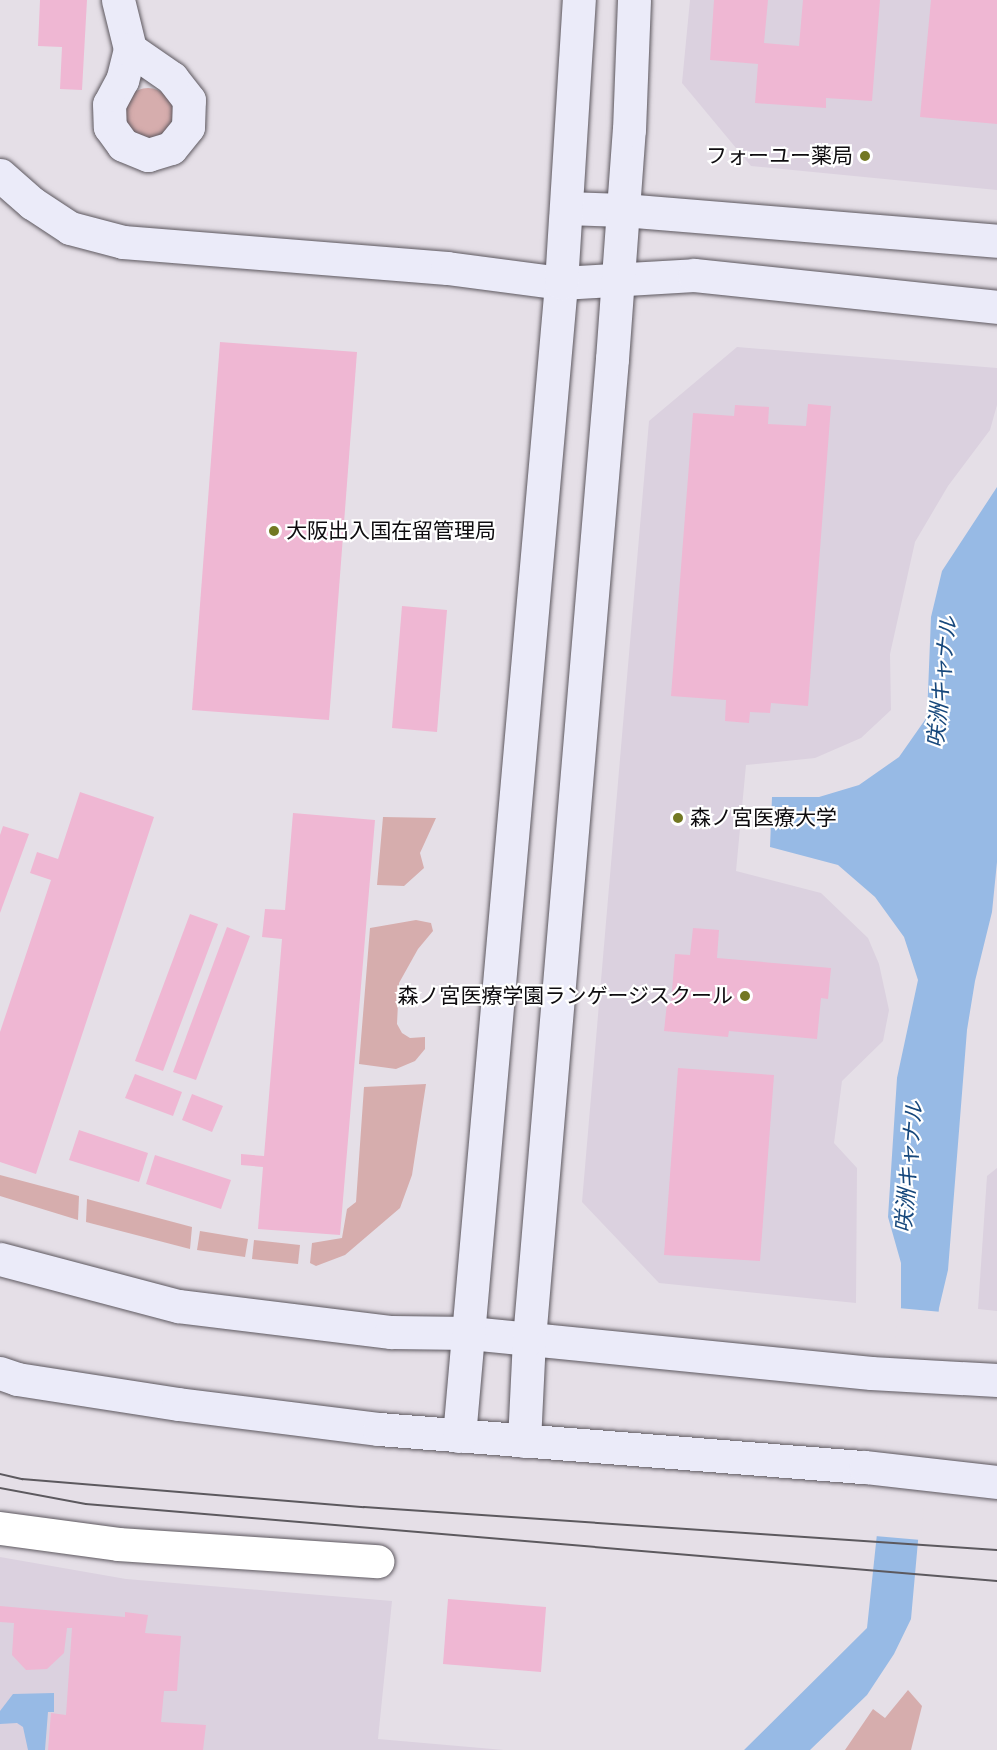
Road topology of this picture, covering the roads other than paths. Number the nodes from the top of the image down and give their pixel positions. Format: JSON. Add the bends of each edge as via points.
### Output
{"nodes":[{"id":1,"x":118,"y":0,"type":"edge"},
{"id":2,"x":579,"y":0,"type":"edge"},
{"id":3,"x":634,"y":0,"type":"edge"},
{"id":4,"x":130,"y":50,"type":"dead end"},
{"id":5,"x":0,"y":175,"type":"edge"},
{"id":6,"x":566,"y":208,"type":"junction"},
{"id":7,"x":623,"y":210,"type":"junction"},
{"id":8,"x":997,"y":241,"type":"edge"},
{"id":9,"x":617,"y":281,"type":"junction"},
{"id":10,"x":561,"y":283,"type":"junction"},
{"id":11,"x":997,"y":307,"type":"edge"},
{"id":12,"x":0,"y":1259,"type":"edge"},
{"id":13,"x":470,"y":1333,"type":"junction"},
{"id":14,"x":530,"y":1339,"type":"junction"},
{"id":15,"x":0,"y":1373,"type":"edge"},
{"id":16,"x":997,"y":1380,"type":"edge"},
{"id":17,"x":459,"y":1436,"type":"junction"},
{"id":18,"x":524,"y":1441,"type":"junction"},
{"id":19,"x":997,"y":1482,"type":"edge"},
{"id":20,"x":0,"y":1528,"type":"edge"},
{"id":21,"x":377,"y":1561,"type":"dead end"}],
"edges":[{"from":1,"to":4,"type":"street"},
{"from":2,"to":6,"type":"street"},
{"from":3,"to":7,"type":"street"},
{"from":5,"to":10,"type":"street","via":[[32,203],[70,228],[123,242],[447,268]]},
{"from":6,"to":7,"type":"street"},
{"from":6,"to":10,"type":"street"},
{"from":7,"to":8,"type":"street"},
{"from":7,"to":9,"type":"street"},
{"from":9,"to":10,"type":"street"},
{"from":9,"to":11,"type":"street","via":[[694,275]]},
{"from":9,"to":14,"type":"street"},
{"from":10,"to":13,"type":"street"},
{"from":12,"to":13,"type":"street","via":[[178,1306],[391,1332]]},
{"from":13,"to":14,"type":"street"},
{"from":13,"to":17,"type":"street"},
{"from":14,"to":16,"type":"street","via":[[871,1373]]},
{"from":14,"to":18,"type":"street"},
{"from":15,"to":17,"type":"street","via":[[177,1404]]},
{"from":17,"to":18,"type":"street"},
{"from":18,"to":19,"type":"street","via":[[865,1467]]},
{"from":20,"to":21,"type":"street","via":[[118,1544]]}]}
